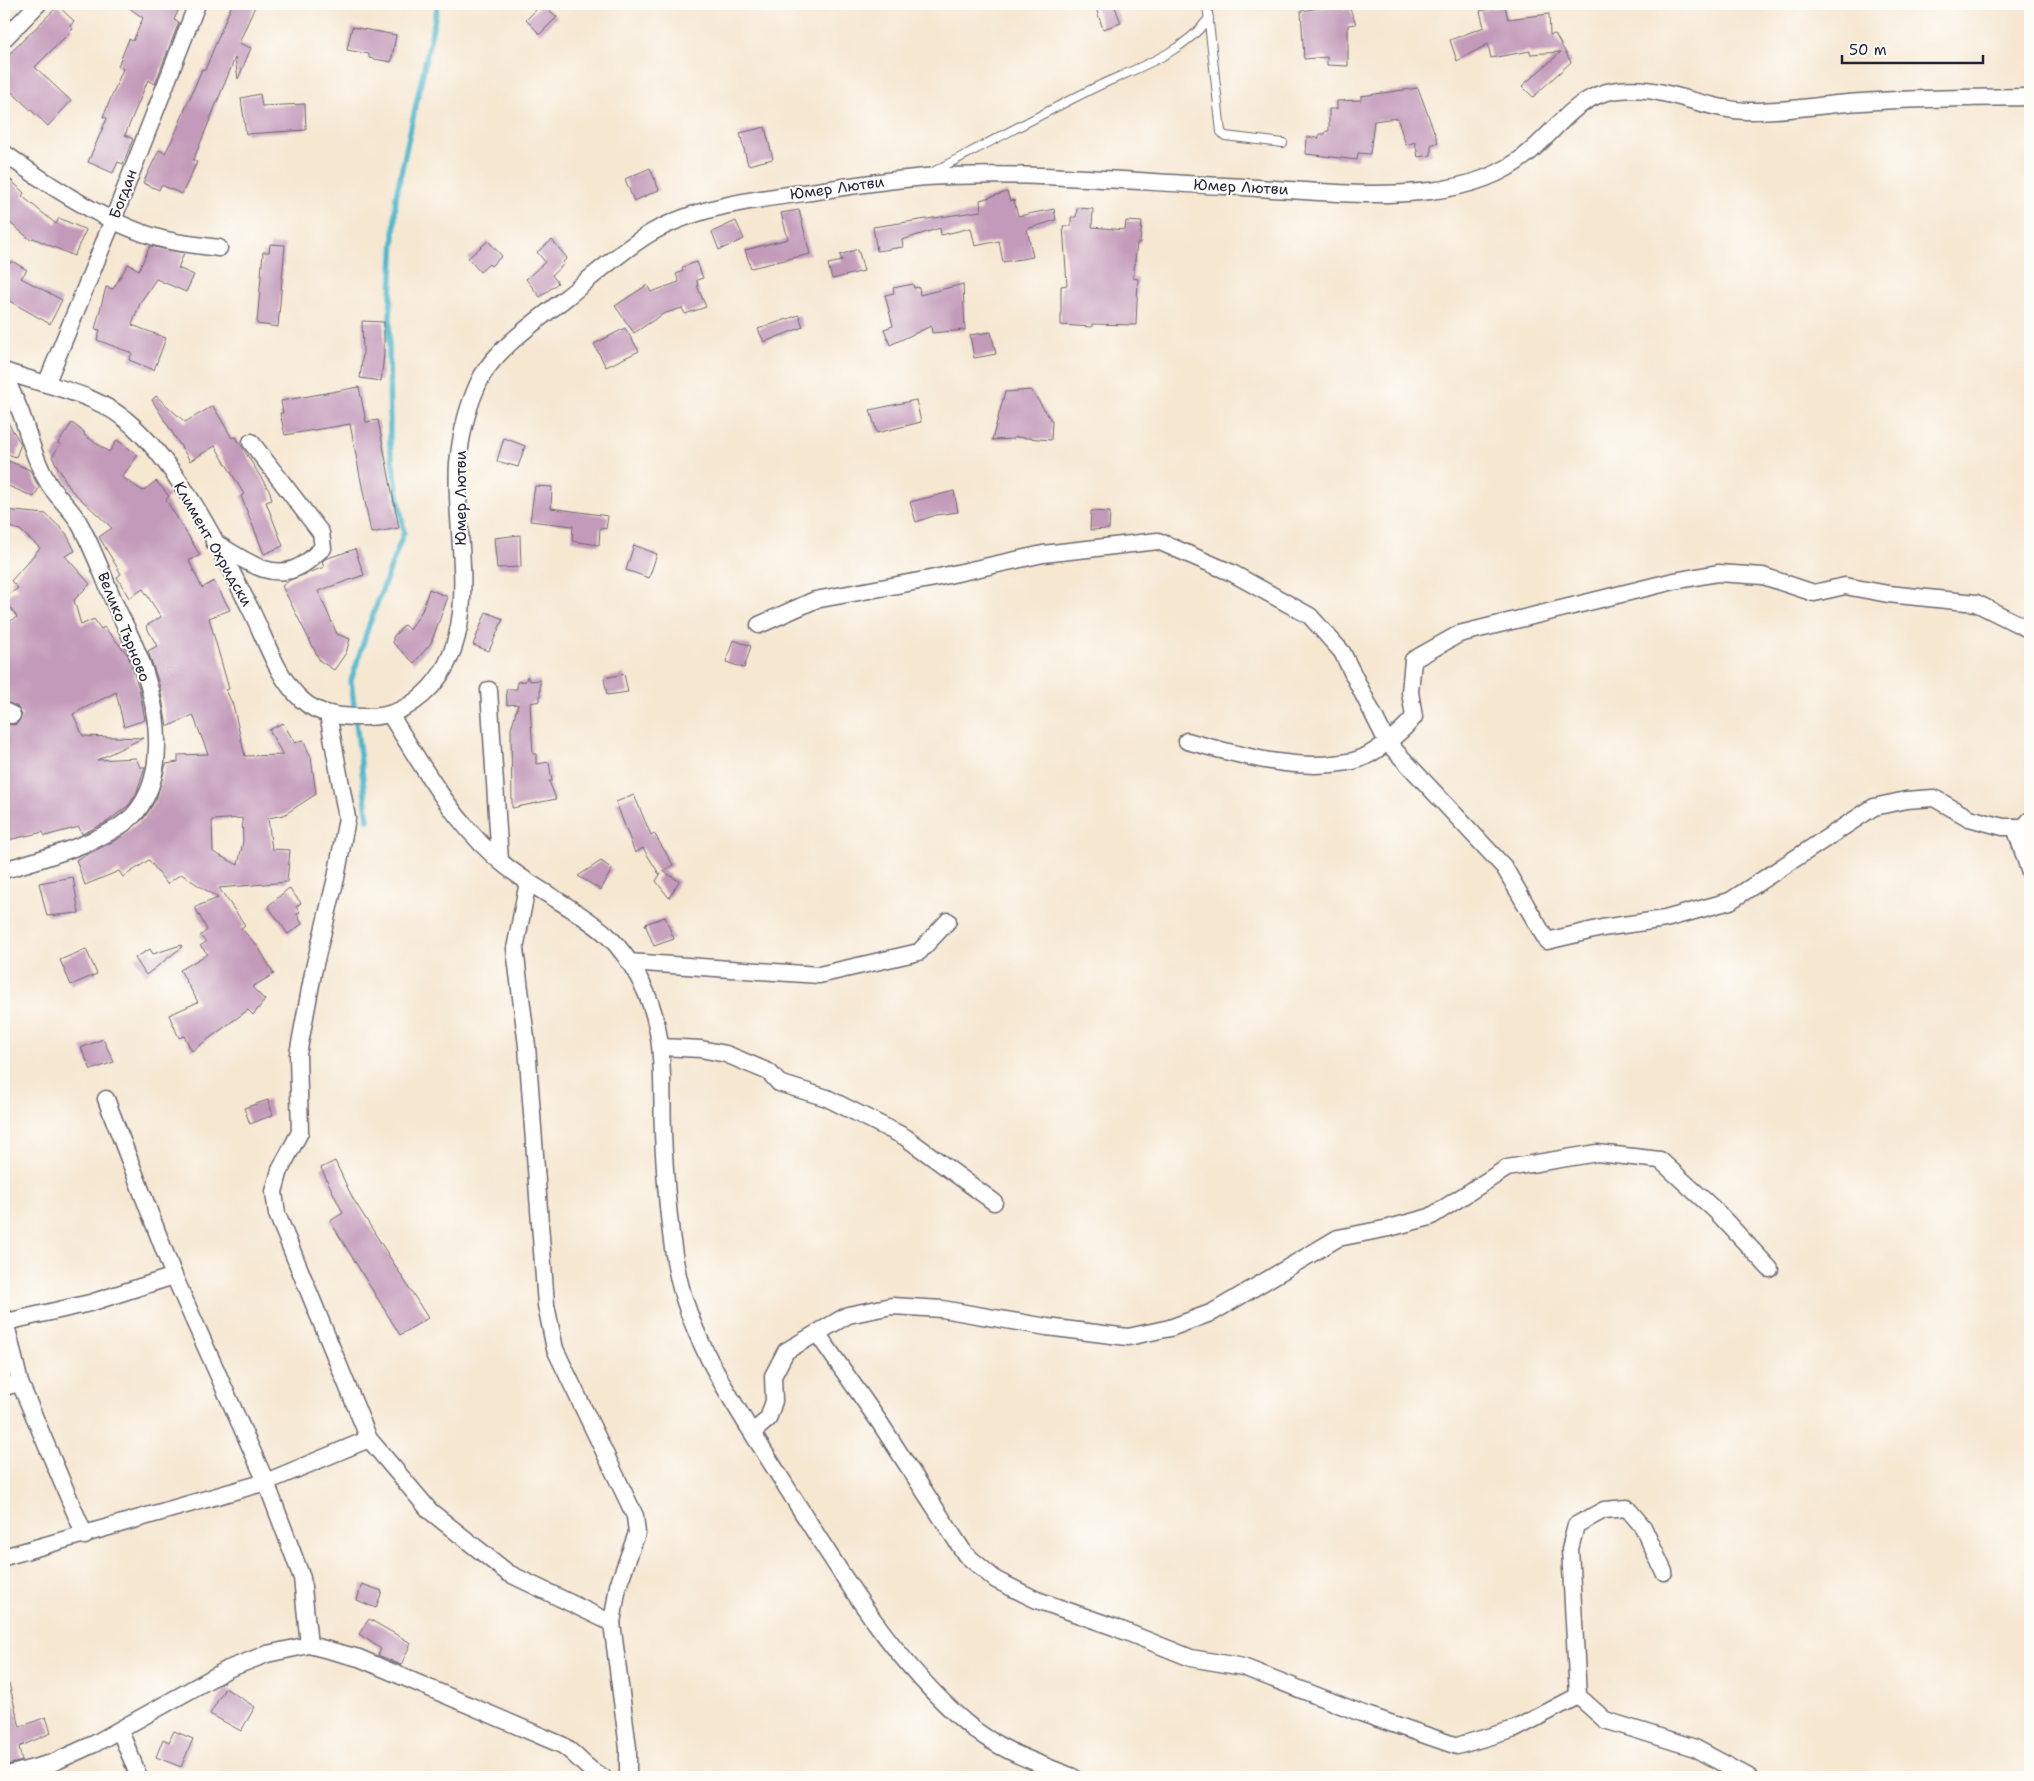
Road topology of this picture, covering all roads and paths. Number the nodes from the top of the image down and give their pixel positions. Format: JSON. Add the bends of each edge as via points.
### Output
{"nodes":[{"id":1,"x":38,"y":4,"type":"edge"},
{"id":2,"x":197,"y":4,"type":"edge"},
{"id":3,"x":1207,"y":4,"type":"edge"},
{"id":4,"x":1209,"y":18,"type":"junction"},
{"id":5,"x":4,"y":39,"type":"edge"},
{"id":6,"x":2030,"y":98,"type":"edge"},
{"id":7,"x":1283,"y":143,"type":"dead end"},
{"id":8,"x":4,"y":153,"type":"edge"},
{"id":9,"x":922,"y":177,"type":"junction"},
{"id":10,"x":113,"y":220,"type":"junction"},
{"id":11,"x":219,"y":248,"type":"dead end"},
{"id":12,"x":4,"y":372,"type":"edge"},
{"id":13,"x":47,"y":382,"type":"junction"},
{"id":14,"x":250,"y":442,"type":"dead end"},
{"id":15,"x":214,"y":542,"type":"junction"},
{"id":16,"x":759,"y":625,"type":"dead end"},
{"id":17,"x":2030,"y":630,"type":"edge"},
{"id":18,"x":489,"y":690,"type":"dead end"},
{"id":19,"x":335,"y":715,"type":"junction"},
{"id":20,"x":391,"y":716,"type":"junction"},
{"id":21,"x":1187,"y":741,"type":"dead end"},
{"id":22,"x":1387,"y":742,"type":"junction"},
{"id":23,"x":2023,"y":824,"type":"edge"},
{"id":24,"x":500,"y":861,"type":"junction"},
{"id":25,"x":4,"y":870,"type":"edge"},
{"id":26,"x":2030,"y":873,"type":"edge"},
{"id":27,"x":528,"y":882,"type":"junction"},
{"id":28,"x":948,"y":921,"type":"dead end"},
{"id":29,"x":629,"y":962,"type":"junction"},
{"id":30,"x":661,"y":1047,"type":"junction"},
{"id":31,"x":106,"y":1099,"type":"dead end"},
{"id":32,"x":994,"y":1202,"type":"dead end"},
{"id":33,"x":1770,"y":1269,"type":"dead end"},
{"id":34,"x":174,"y":1276,"type":"junction"},
{"id":35,"x":5,"y":1319,"type":"edge"},
{"id":36,"x":817,"y":1333,"type":"junction"},
{"id":37,"x":20,"y":1383,"type":"junction"},
{"id":38,"x":4,"y":1387,"type":"edge"},
{"id":39,"x":753,"y":1432,"type":"junction"},
{"id":40,"x":369,"y":1439,"type":"junction"},
{"id":41,"x":266,"y":1482,"type":"junction"},
{"id":42,"x":85,"y":1536,"type":"junction"},
{"id":43,"x":4,"y":1557,"type":"edge"},
{"id":44,"x":1664,"y":1572,"type":"dead end"},
{"id":45,"x":612,"y":1623,"type":"junction"},
{"id":46,"x":309,"y":1645,"type":"junction"},
{"id":47,"x":1578,"y":1696,"type":"junction"},
{"id":48,"x":120,"y":1731,"type":"junction"},
{"id":49,"x":1022,"y":1758,"type":"junction"},
{"id":50,"x":4,"y":1776,"type":"edge"},
{"id":51,"x":139,"y":1777,"type":"edge"},
{"id":52,"x":603,"y":1777,"type":"edge"},
{"id":53,"x":628,"y":1777,"type":"edge"},
{"id":54,"x":1036,"y":1777,"type":"edge"},
{"id":55,"x":1073,"y":1777,"type":"edge"},
{"id":56,"x":1749,"y":1777,"type":"edge"}],
"edges":[{"from":1,"to":5,"type":"street"},
{"from":2,"to":10,"type":"street","name":"Богдан"},
{"from":3,"to":4,"type":"lane"},
{"from":4,"to":7,"type":"lane","via":[[1221,132],[1225,136]]},
{"from":4,"to":9,"type":"lane","via":[[1195,34],[1164,56]]},
{"from":6,"to":9,"type":"street","name":"Юмер Лютви","via":[[1860,102],[1777,110],[1738,110],[1639,88],[1611,91],[1592,97],[1572,110],[1528,154],[1505,170],[1472,183],[1430,191],[1368,193],[1046,177]]},
{"from":8,"to":10,"type":"street","via":[[45,182]]},
{"from":9,"to":20,"type":"street","name":"Юмер Лютви","via":[[760,199],[695,214],[652,232],[530,327],[485,370],[463,424],[458,465],[462,599],[457,635],[440,678],[420,698]]},
{"from":10,"to":11,"type":"street","via":[[161,239]]},
{"from":10,"to":13,"type":"street","name":"Богдан"},
{"from":12,"to":13,"type":"street","name":"Климент Охридски"},
{"from":12,"to":25,"type":"street","name":"Велико Търново","via":[[31,448],[47,481],[89,541],[145,672],[153,707],[156,744],[155,771],[147,796],[124,824],[79,845]]},
{"from":13,"to":15,"type":"street","name":"Климент Охридски","via":[[96,400],[132,424],[165,462],[192,501]]},
{"from":14,"to":15,"type":"street","via":[[321,533],[323,548],[302,566],[282,572],[260,569]]},
{"from":15,"to":19,"type":"street","name":"Климент Охридски","via":[[287,683],[310,706]]},
{"from":16,"to":22,"type":"street","via":[[815,600],[930,580],[1043,554],[1158,541],[1232,573],[1310,616],[1342,652]]},
{"from":17,"to":22,"type":"street","via":[[1976,603],[1845,586],[1814,593],[1763,576],[1709,574],[1459,634],[1413,660],[1410,692],[1414,717]]},
{"from":18,"to":24,"type":"street"},
{"from":19,"to":20,"type":"street","name":"Юмер Лютви"},
{"from":19,"to":40,"type":"street","via":[[347,818],[298,1054],[300,1132],[280,1170],[274,1192],[278,1214]]},
{"from":20,"to":24,"type":"street","via":[[464,827]]},
{"from":21,"to":22,"type":"street","via":[[1251,758],[1308,764],[1354,761]]},
{"from":22,"to":23,"type":"street","via":[[1504,867],[1546,941],[1602,928],[1666,919],[1730,901],[1874,807],[1934,798],[1969,818],[2002,827]]},
{"from":23,"to":26,"type":"street"},
{"from":24,"to":27,"type":"street"},
{"from":27,"to":29,"type":"street","via":[[571,908],[608,936]]},
{"from":27,"to":45,"type":"street","via":[[515,949],[526,1046],[546,1305],[554,1350],[635,1516],[637,1533],[618,1586]]},
{"from":28,"to":29,"type":"street","via":[[919,952],[819,975]]},
{"from":29,"to":30,"type":"street","via":[[657,1018]]},
{"from":30,"to":32,"type":"street","via":[[726,1054],[769,1072],[779,1083],[827,1098],[905,1137]]},
{"from":30,"to":39,"type":"street","via":[[670,1234],[677,1272],[685,1305],[714,1368]]},
{"from":31,"to":34,"type":"street"},
{"from":33,"to":36,"type":"street","via":[[1716,1211],[1660,1160],[1597,1153],[1507,1168],[1430,1217],[1338,1238],[1213,1312],[1170,1328],[1128,1338],[942,1309],[892,1306],[848,1315]]},
{"from":34,"to":35,"type":"street","via":[[90,1303]]},
{"from":34,"to":41,"type":"street"},
{"from":35,"to":37,"type":"street"},
{"from":36,"to":39,"type":"street","via":[[786,1351],[774,1376],[774,1401],[768,1419]]},
{"from":36,"to":47,"type":"street","via":[[965,1554],[996,1580],[1037,1600],[1192,1658],[1243,1667],[1457,1746],[1515,1729]]},
{"from":37,"to":38,"type":"street"},
{"from":37,"to":42,"type":"street"},
{"from":39,"to":49,"type":"street","via":[[837,1567],[888,1639],[940,1699],[968,1724],[992,1743]]},
{"from":40,"to":41,"type":"street"},
{"from":40,"to":45,"type":"street","via":[[430,1512],[508,1573]]},
{"from":41,"to":42,"type":"street"},
{"from":41,"to":46,"type":"street","via":[[302,1578]]},
{"from":42,"to":43,"type":"street"},
{"from":44,"to":47,"type":"street","via":[[1643,1527],[1627,1508],[1604,1510],[1576,1525],[1570,1548]]},
{"from":45,"to":53,"type":"street","via":[[628,1748]]},
{"from":46,"to":48,"type":"street","via":[[267,1654],[228,1669]]},
{"from":46,"to":52,"type":"street","via":[[359,1658],[562,1745],[588,1769]]},
{"from":47,"to":56,"type":"street","via":[[1605,1720],[1695,1748]]},
{"from":48,"to":50,"type":"street","via":[[52,1763]]},
{"from":48,"to":51,"type":"street"},
{"from":49,"to":54,"type":"street"},
{"from":49,"to":55,"type":"street"}]}
